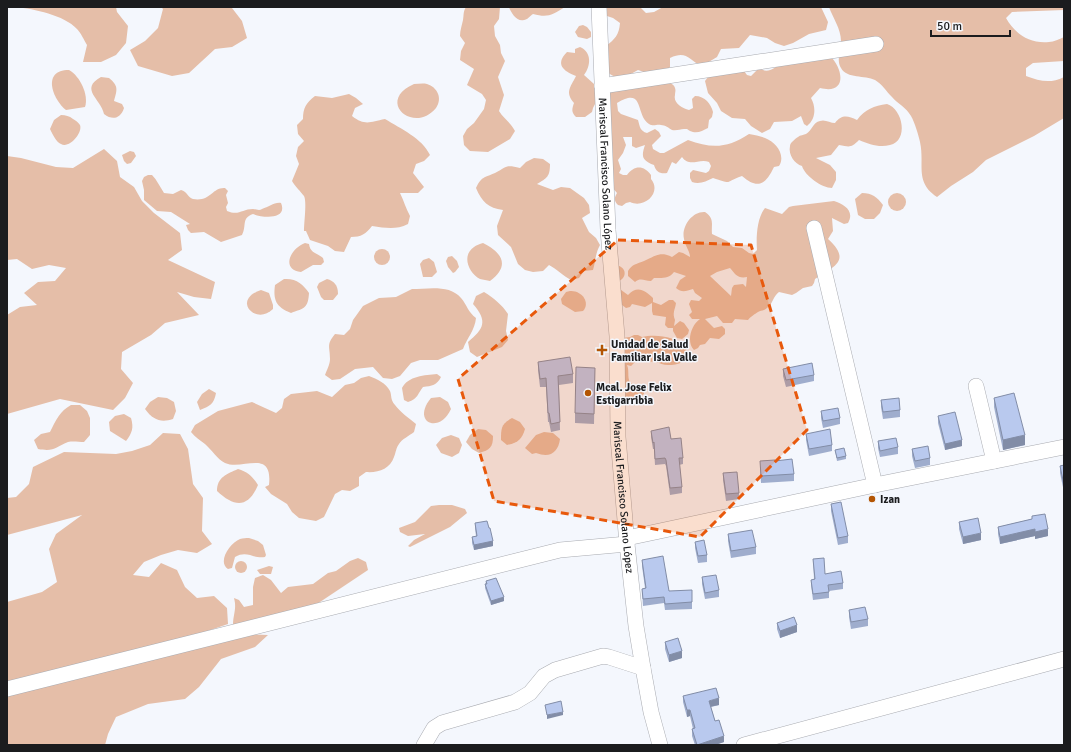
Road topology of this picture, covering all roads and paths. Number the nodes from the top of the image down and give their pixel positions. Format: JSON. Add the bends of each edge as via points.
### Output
{"nodes":[{"id":1,"x":599,"y":7,"type":"edge"},
{"id":2,"x":876,"y":44,"type":"dead end"},
{"id":3,"x":602,"y":86,"type":"junction"},
{"id":4,"x":814,"y":228,"type":"dead end"},
{"id":5,"x":976,"y":386,"type":"dead end"},
{"id":6,"x":1064,"y":447,"type":"edge"},
{"id":7,"x":994,"y":461,"type":"junction"},
{"id":8,"x":875,"y":485,"type":"junction"},
{"id":9,"x":627,"y":541,"type":"junction"},
{"id":10,"x":1064,"y":659,"type":"edge"},
{"id":11,"x":643,"y":668,"type":"junction"},
{"id":12,"x":7,"y":689,"type":"edge"},
{"id":13,"x":424,"y":745,"type":"edge"},
{"id":14,"x":660,"y":745,"type":"edge"},
{"id":15,"x":744,"y":745,"type":"edge"}],
"edges":[{"from":1,"to":3,"type":"street","name":"Mariscal Francisco Solano López"},
{"from":2,"to":3,"type":"street"},
{"from":3,"to":9,"type":"street","name":"Mariscal Francisco Solano López","via":[[608,230],[617,336],[618,437]]},
{"from":4,"to":8,"type":"street"},
{"from":5,"to":7,"type":"street"},
{"from":6,"to":7,"type":"street"},
{"from":7,"to":8,"type":"street"},
{"from":8,"to":9,"type":"street"},
{"from":9,"to":11,"type":"street","name":"Mariscal Francisco Solano López"},
{"from":9,"to":12,"type":"street","via":[[560,550]]},
{"from":10,"to":15,"type":"street"},
{"from":11,"to":13,"type":"street","via":[[603,656],[555,670],[544,676],[530,693],[515,702],[442,723],[434,728]]},
{"from":11,"to":14,"type":"street","name":"Mariscal Francisco Solano López"}]}
